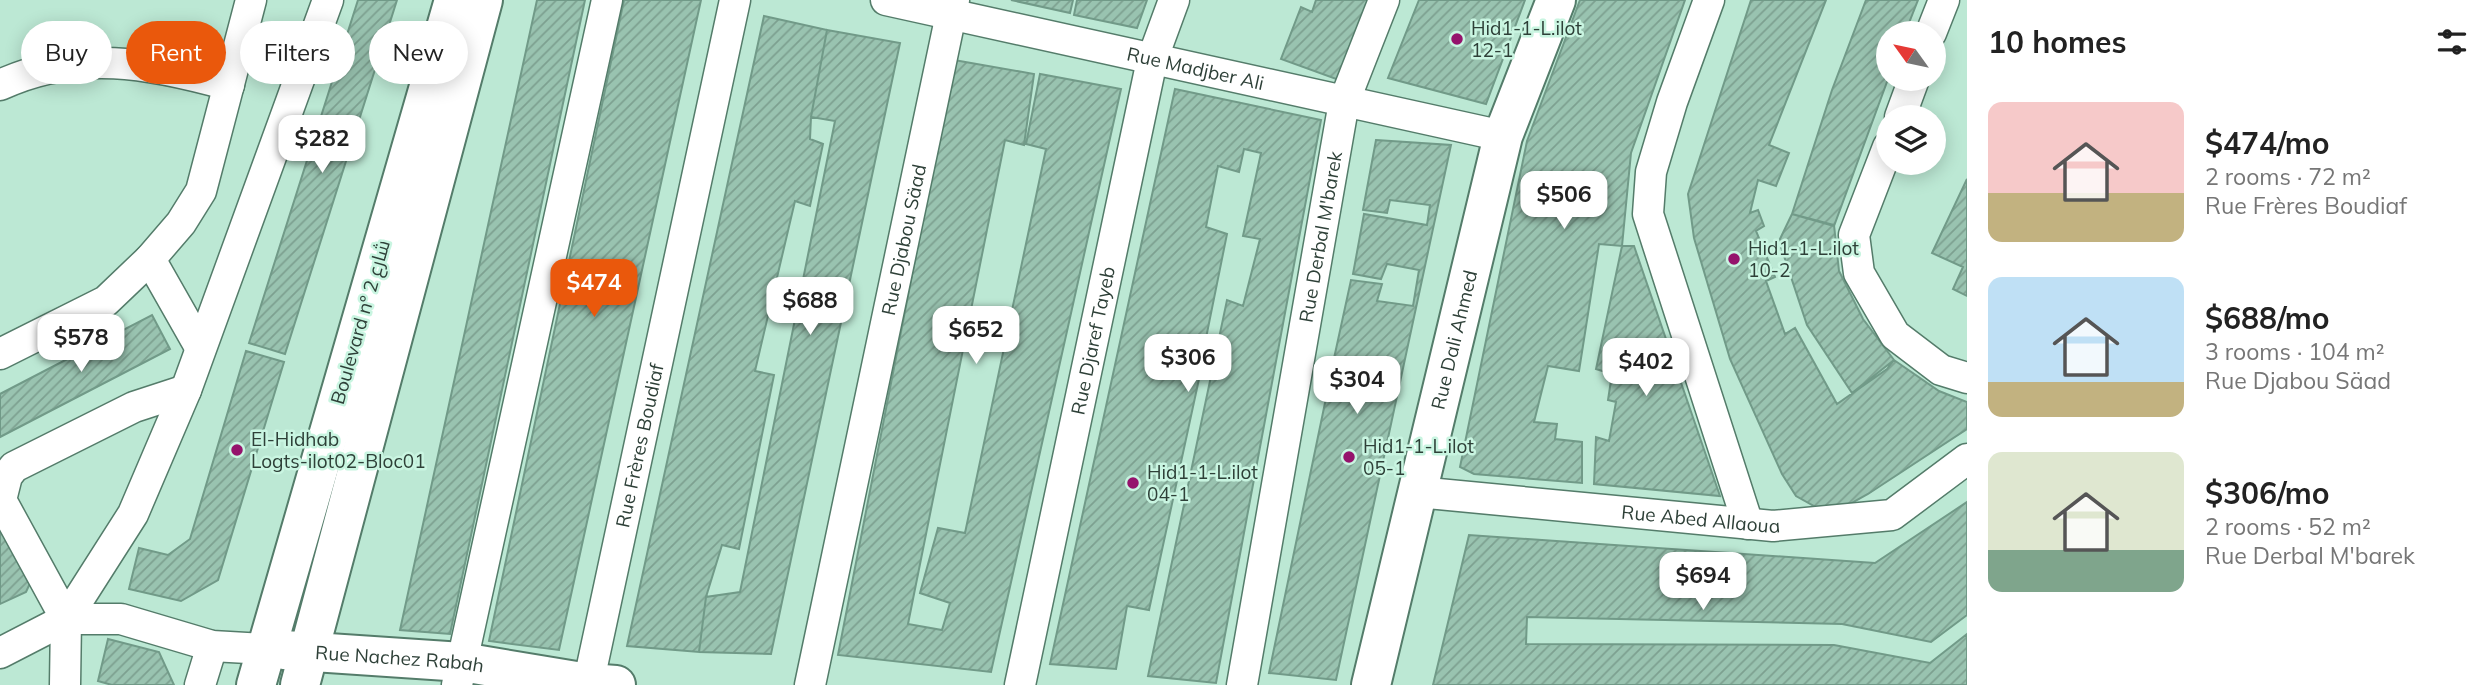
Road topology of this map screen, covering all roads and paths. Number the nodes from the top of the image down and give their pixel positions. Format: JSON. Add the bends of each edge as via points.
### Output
{"nodes":[{"id":1,"x":251,"y":0,"type":"edge"},
{"id":2,"x":328,"y":0,"type":"edge"},
{"id":3,"x":454,"y":0,"type":"edge"},
{"id":4,"x":483,"y":0,"type":"edge"},
{"id":5,"x":607,"y":0,"type":"edge"},
{"id":6,"x":734,"y":0,"type":"edge"},
{"id":7,"x":886,"y":0,"type":"edge"},
{"id":8,"x":1174,"y":0,"type":"edge"},
{"id":9,"x":1384,"y":0,"type":"edge"},
{"id":10,"x":1556,"y":0,"type":"edge"},
{"id":11,"x":1709,"y":0,"type":"edge"},
{"id":12,"x":1944,"y":0,"type":"edge"},
{"id":13,"x":953,"y":7,"type":"edge"},
{"id":14,"x":1936,"y":21,"type":"edge"},
{"id":15,"x":1152,"y":60,"type":"junction"},
{"id":16,"x":2,"y":80,"type":"edge"},
{"id":17,"x":229,"y":85,"type":"junction"},
{"id":18,"x":1344,"y":102,"type":"junction"},
{"id":19,"x":1503,"y":136,"type":"junction"},
{"id":20,"x":1877,"y":175,"type":"edge"},
{"id":21,"x":150,"y":259,"type":"junction"},
{"id":22,"x":200,"y":347,"type":"junction"},
{"id":23,"x":0,"y":354,"type":"edge"},
{"id":24,"x":1967,"y":378,"type":"edge"},
{"id":25,"x":186,"y":390,"type":"junction"},
{"id":26,"x":1967,"y":458,"type":"edge"},
{"id":27,"x":1417,"y":492,"type":"junction"},
{"id":28,"x":1748,"y":524,"type":"junction"},
{"id":29,"x":66,"y":619,"type":"junction"},
{"id":30,"x":212,"y":646,"type":"junction"},
{"id":31,"x":0,"y":653,"type":"edge"},
{"id":32,"x":261,"y":667,"type":"edge"},
{"id":33,"x":305,"y":668,"type":"edge"},
{"id":34,"x":459,"y":673,"type":"edge"},
{"id":35,"x":597,"y":684,"type":"edge"},
{"id":36,"x":65,"y":685,"type":"edge"},
{"id":37,"x":200,"y":685,"type":"edge"},
{"id":38,"x":810,"y":685,"type":"edge"},
{"id":39,"x":1020,"y":685,"type":"edge"},
{"id":40,"x":1242,"y":685,"type":"edge"},
{"id":41,"x":1371,"y":685,"type":"edge"}],
"edges":[{"from":1,"to":17,"type":"street"},
{"from":2,"to":22,"type":"street"},
{"from":3,"to":32,"type":"main road","name":"Boulevard n° شارع 2"},
{"from":4,"to":33,"type":"main road","name":"Boulevard n° شارع 2"},
{"from":5,"to":34,"type":"street"},
{"from":6,"to":35,"type":"street","name":"Rue Frères Boudiaf"},
{"from":7,"to":13,"type":"street","name":"Rue Madjber Ali"},
{"from":8,"to":15,"type":"street","name":"Rue Djaref Tayeb"},
{"from":9,"to":18,"type":"street","name":"Rue Derbal M'barek"},
{"from":10,"to":19,"type":"main road","name":"Rue Dali Ahmed"},
{"from":11,"to":28,"type":"street","via":[[1651,172],[1648,214]]},
{"from":12,"to":14,"type":"street"},
{"from":13,"to":15,"type":"street","name":"Rue Madjber Ali"},
{"from":13,"to":38,"type":"street","name":"Rue Djabou Säad"},
{"from":15,"to":18,"type":"street","name":"Rue Madjber Ali"},
{"from":15,"to":39,"type":"street","name":"Rue Djaref Tayeb"},
{"from":16,"to":17,"type":"street","via":[[31,71],[106,61],[169,68]]},
{"from":17,"to":21,"type":"street","via":[[201,191]]},
{"from":18,"to":19,"type":"street","name":"Rue Madjber Ali"},
{"from":18,"to":40,"type":"street","name":"Rue Derbal M'barek"},
{"from":19,"to":27,"type":"main road","name":"Rue Dali Ahmed"},
{"from":20,"to":24,"type":"street","via":[[1854,235],[1858,272],[1895,335],[1941,370]]},
{"from":21,"to":22,"type":"street"},
{"from":21,"to":23,"type":"street","via":[[106,301]]},
{"from":22,"to":25,"type":"street"},
{"from":25,"to":29,"type":"street","via":[[133,514]]},
{"from":25,"to":29,"type":"street","via":[[114,416],[14,467],[7,477],[1,500]]},
{"from":26,"to":28,"type":"street","name":"Rue Abed Allaoua","via":[[1892,515],[1773,526]]},
{"from":27,"to":28,"type":"street","name":"Rue Abed Allaoua"},
{"from":27,"to":41,"type":"main road","name":"Rue Dali Ahmed"},
{"from":29,"to":30,"type":"street","via":[[121,619]]},
{"from":29,"to":31,"type":"street"},
{"from":29,"to":36,"type":"street"},
{"from":30,"to":32,"type":"street"},
{"from":30,"to":37,"type":"street"},
{"from":32,"to":33,"type":"main road","name":"Rue Nachez Rabah"},
{"from":33,"to":34,"type":"main road","name":"Rue Nachez Rabah"},
{"from":34,"to":35,"type":"main road","name":"Rue Nachez Rabah"}]}
